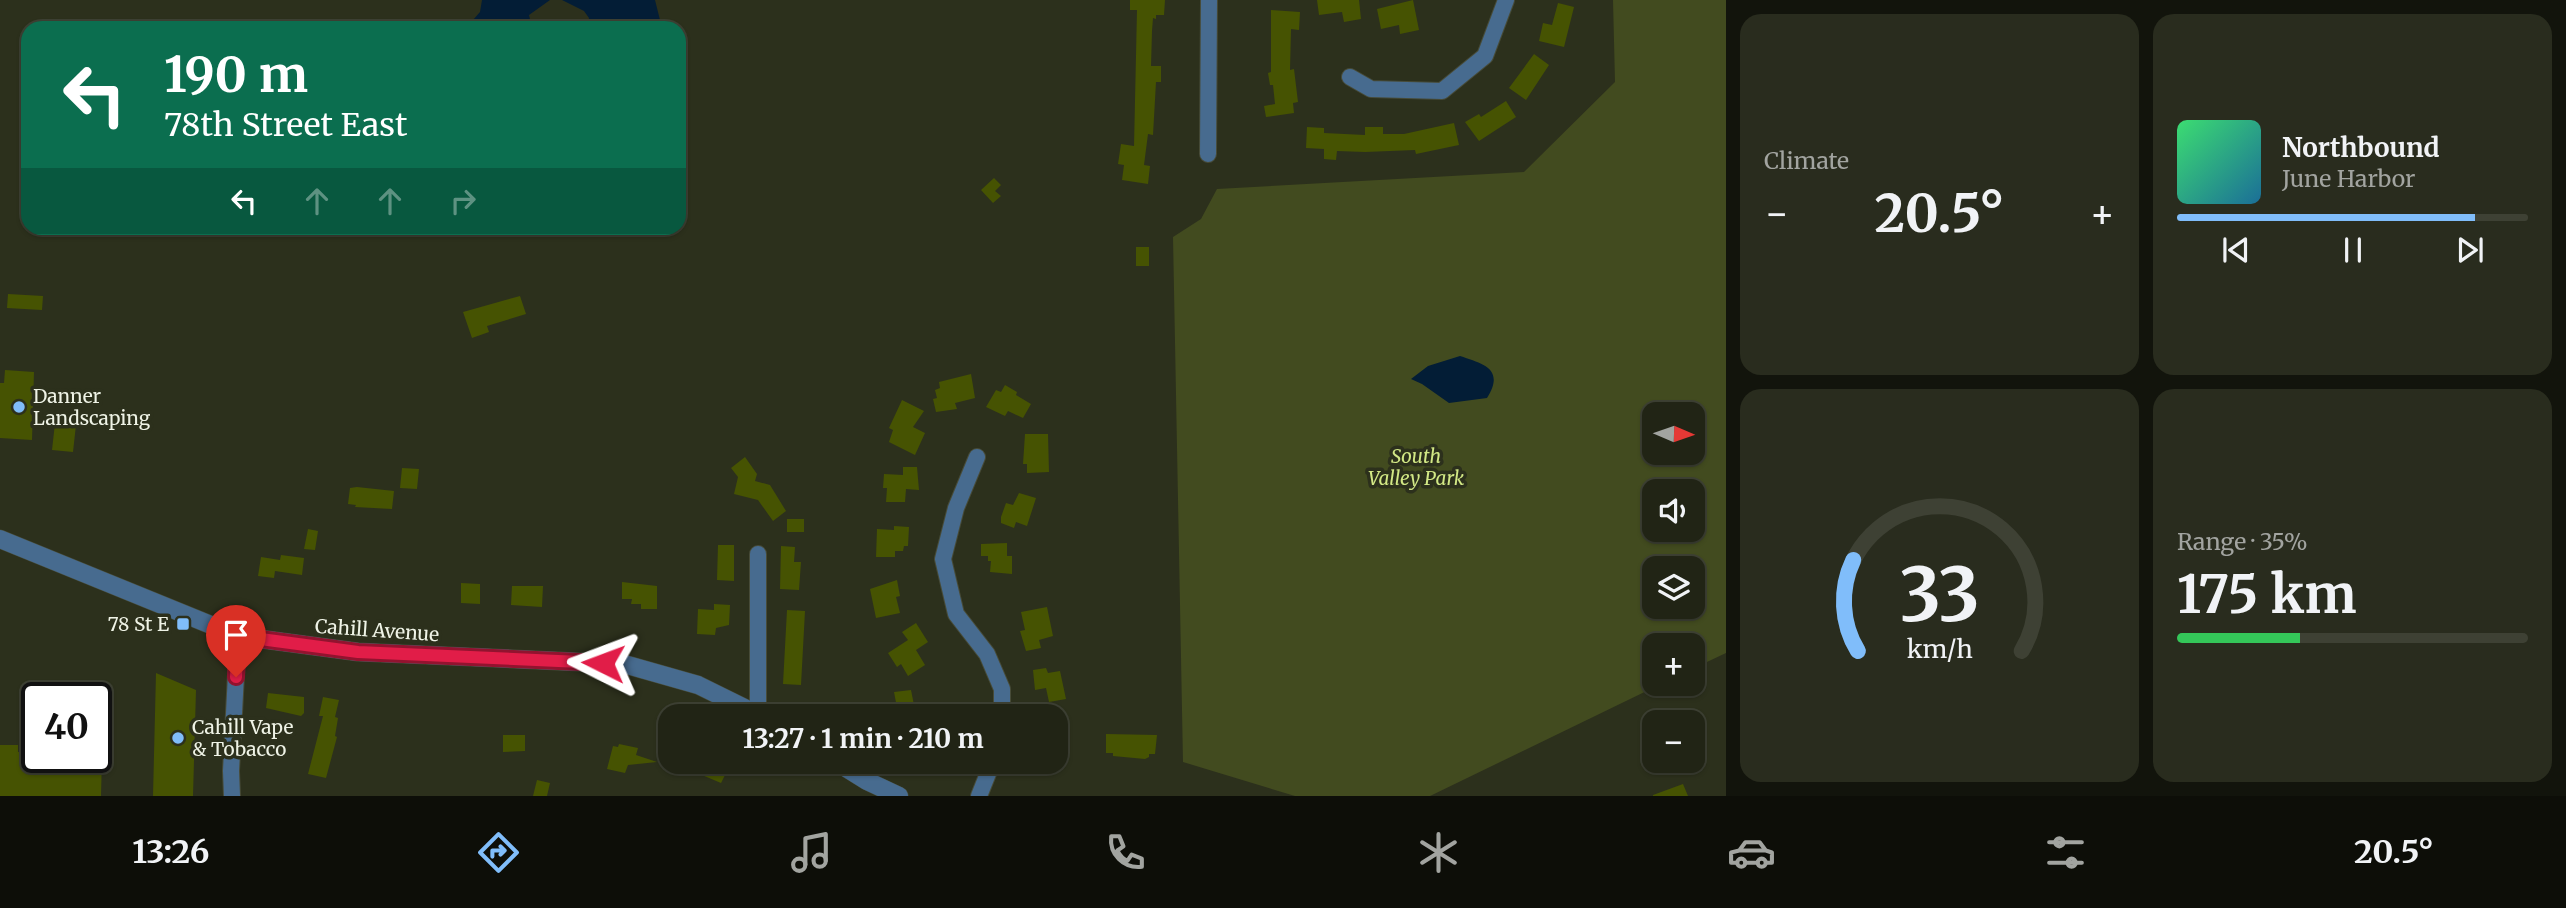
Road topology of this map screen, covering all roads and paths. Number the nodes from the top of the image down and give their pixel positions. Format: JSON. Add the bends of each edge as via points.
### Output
{"nodes":[{"id":1,"x":1209,"y":0,"type":"edge"},
{"id":2,"x":1506,"y":0,"type":"edge"},
{"id":3,"x":1350,"y":77,"type":"dead end"},
{"id":4,"x":1208,"y":153,"type":"dead end"},
{"id":5,"x":977,"y":457,"type":"dead end"},
{"id":6,"x":0,"y":539,"type":"edge"},
{"id":7,"x":758,"y":554,"type":"dead end"},
{"id":8,"x":238,"y":636,"type":"junction"},
{"id":9,"x":737,"y":704,"type":"edge"},
{"id":10,"x":759,"y":704,"type":"edge"},
{"id":11,"x":1002,"y":704,"type":"edge"},
{"id":12,"x":856,"y":774,"type":"edge"},
{"id":13,"x":988,"y":774,"type":"edge"},
{"id":14,"x":232,"y":796,"type":"edge"},
{"id":15,"x":899,"y":796,"type":"edge"},
{"id":16,"x":979,"y":796,"type":"edge"}],
"edges":[{"from":1,"to":4,"type":"street"},
{"from":2,"to":3,"type":"street","via":[[1485,56],[1442,91],[1371,89]]},
{"from":5,"to":11,"type":"street","via":[[956,508],[943,559],[956,614],[986,654],[1002,688]]},
{"from":6,"to":8,"type":"street","name":"Cahill Avenue"},
{"from":7,"to":10,"type":"street"},
{"from":8,"to":9,"type":"street","name":"Cahill Avenue","via":[[358,652],[624,664],[698,685]]},
{"from":8,"to":14,"type":"street"},
{"from":12,"to":15,"type":"street"},
{"from":13,"to":16,"type":"street"}]}
